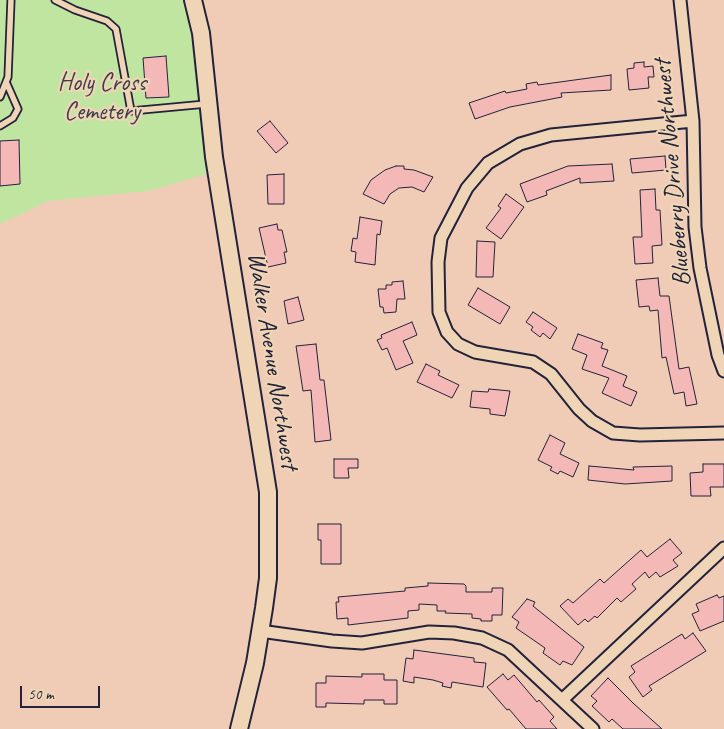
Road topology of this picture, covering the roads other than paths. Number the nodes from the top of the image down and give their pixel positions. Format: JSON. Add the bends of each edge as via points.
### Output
{"nodes":[{"id":1,"x":12,"y":0,"type":"edge"},
{"id":2,"x":55,"y":0,"type":"edge"},
{"id":3,"x":192,"y":0,"type":"edge"},
{"id":4,"x":680,"y":0,"type":"edge"},
{"id":5,"x":7,"y":84,"type":"junction"},
{"id":6,"x":0,"y":97,"type":"edge"},
{"id":7,"x":208,"y":104,"type":"junction"},
{"id":8,"x":693,"y":121,"type":"junction"},
{"id":9,"x":0,"y":126,"type":"edge"},
{"id":10,"x":724,"y":370,"type":"edge"},
{"id":11,"x":724,"y":433,"type":"edge"},
{"id":12,"x":724,"y":548,"type":"edge"},
{"id":13,"x":260,"y":631,"type":"junction"},
{"id":14,"x":563,"y":699,"type":"junction"},
{"id":15,"x":239,"y":729,"type":"edge"},
{"id":16,"x":593,"y":729,"type":"edge"}],
"edges":[{"from":1,"to":5,"type":"lane"},
{"from":2,"to":7,"type":"lane","via":[[107,21],[116,29],[131,111]]},
{"from":3,"to":7,"type":"main road","name":"Walker Avenue Northwest","via":[[200,33]]},
{"from":4,"to":8,"type":"street","name":"Blueberry Drive Northwest"},
{"from":5,"to":6,"type":"lane"},
{"from":5,"to":9,"type":"lane","via":[[18,109],[14,118]]},
{"from":7,"to":13,"type":"main road","name":"Walker Avenue Northwest","via":[[268,492],[268,578]]},
{"from":8,"to":10,"type":"street","name":"Blueberry Drive Northwest","via":[[695,228],[700,268]]},
{"from":8,"to":11,"type":"street","via":[[551,135],[520,144],[488,163],[467,188],[440,238],[440,312],[447,332],[458,344],[474,352],[533,362],[551,374],[592,421],[613,433]]},
{"from":12,"to":14,"type":"street"},
{"from":13,"to":14,"type":"street","via":[[332,642],[362,643],[429,632],[482,638],[508,650]]},
{"from":13,"to":15,"type":"main road","name":"Walker Avenue Northwest"},
{"from":14,"to":16,"type":"street"}]}
